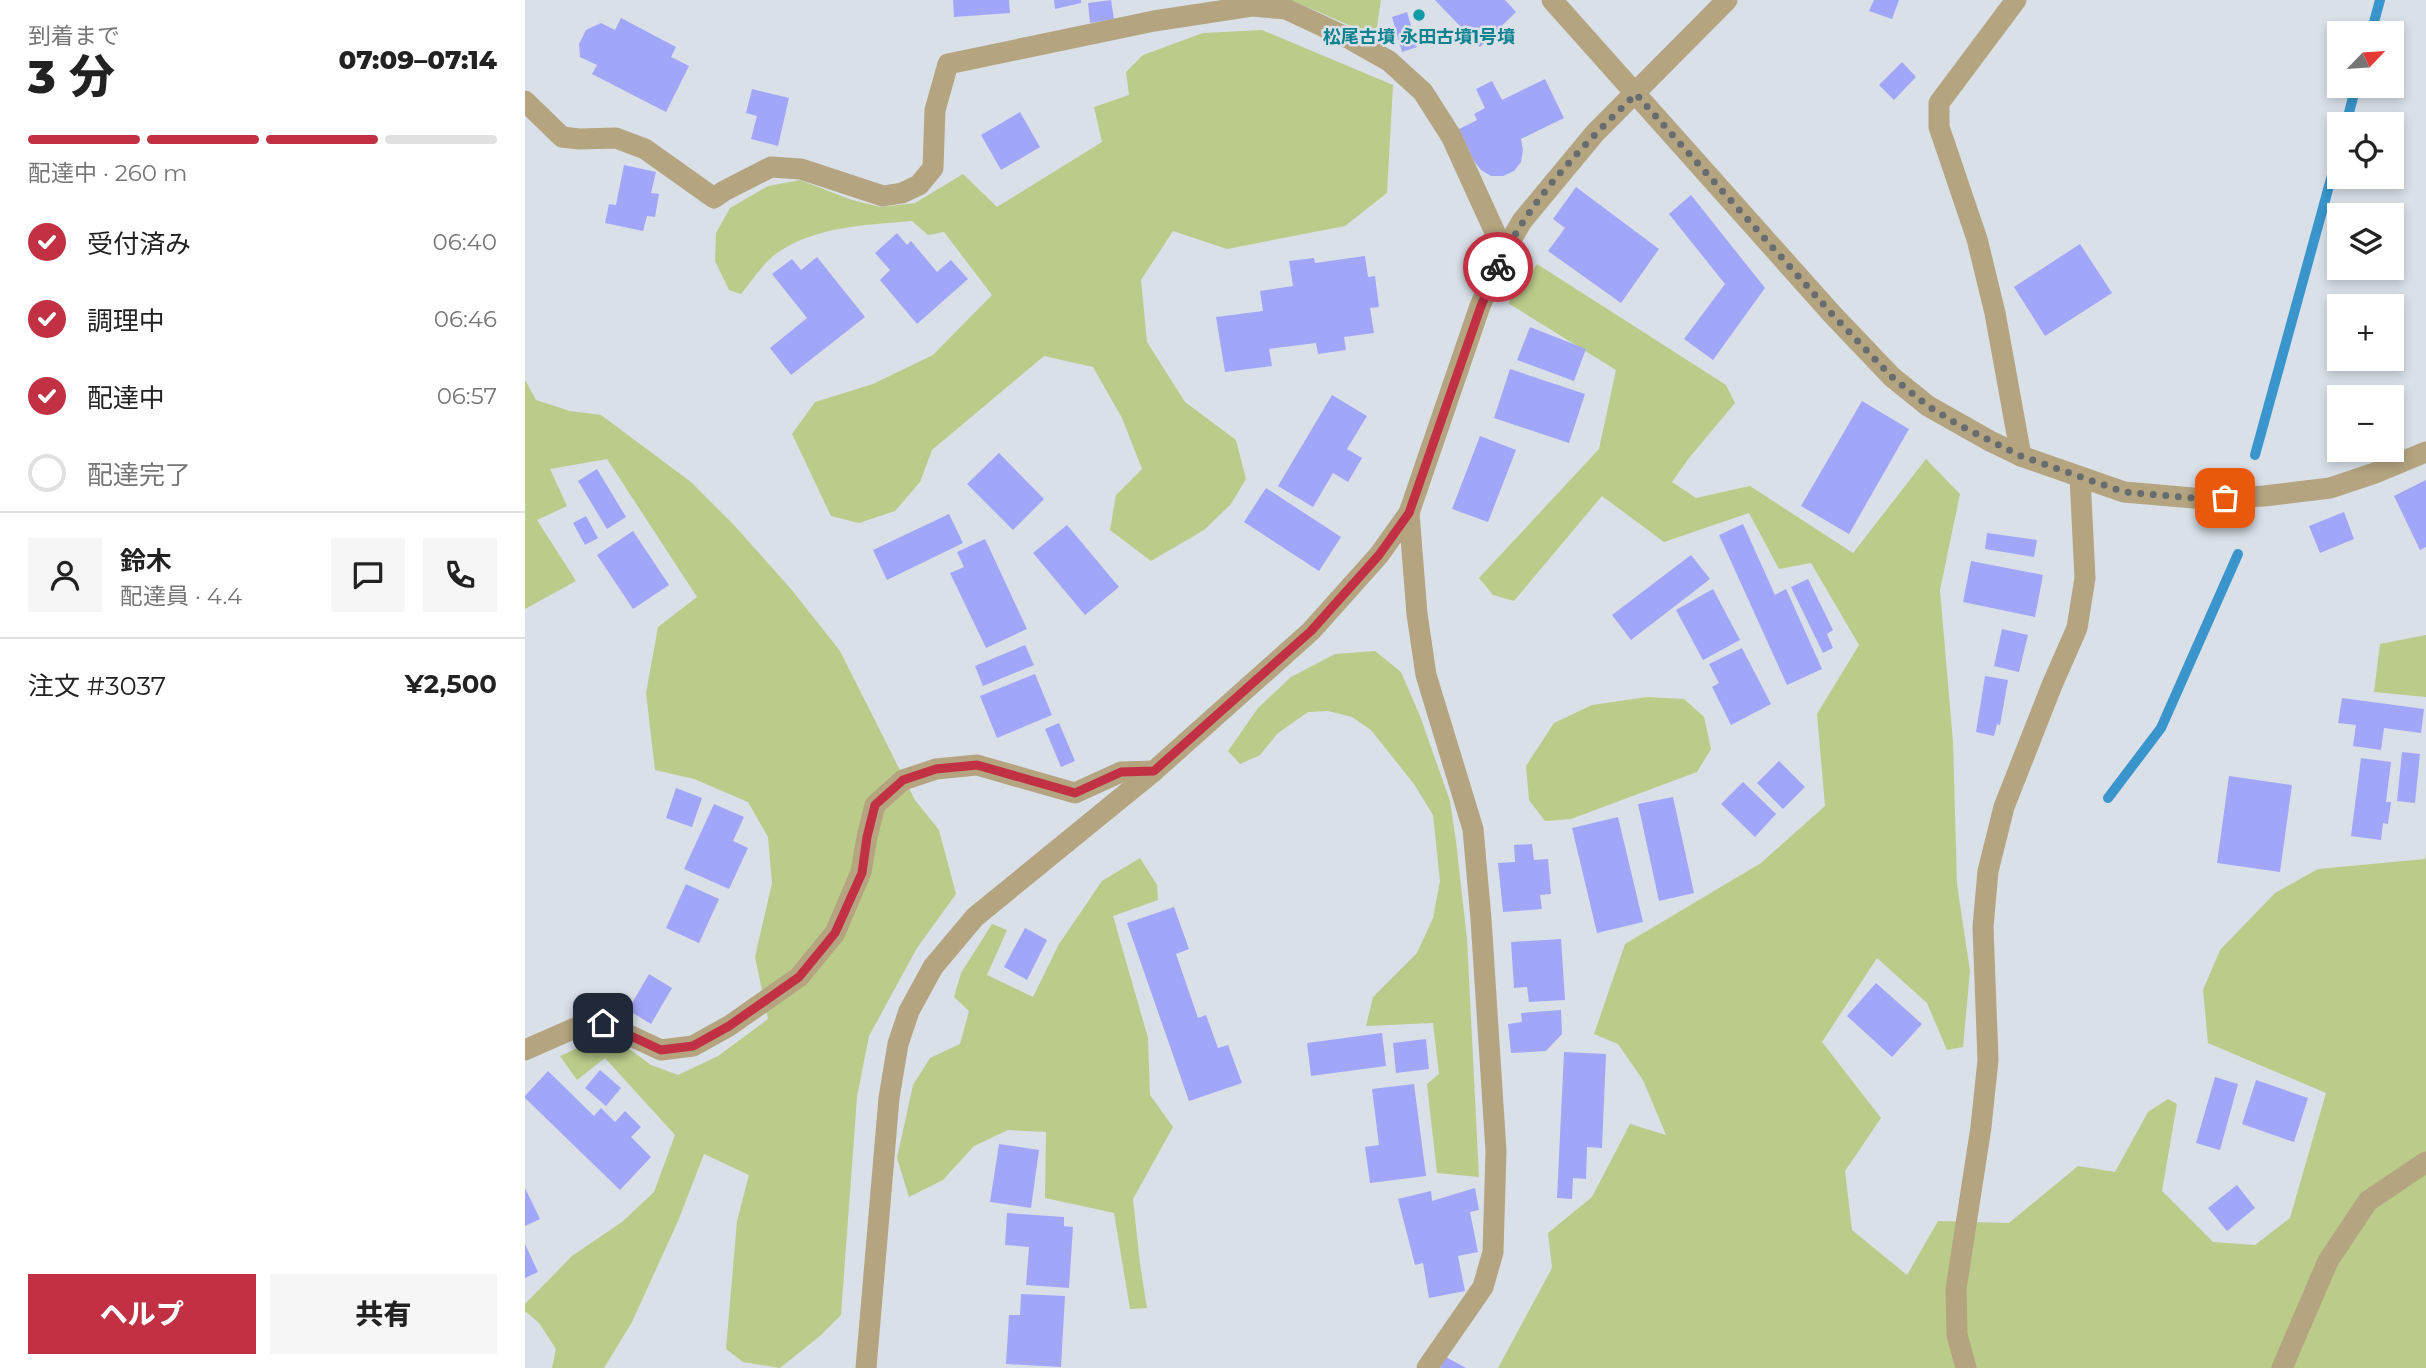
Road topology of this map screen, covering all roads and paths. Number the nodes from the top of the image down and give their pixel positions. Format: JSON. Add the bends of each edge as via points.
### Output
{"nodes":[{"id":1,"x":1552,"y":0,"type":"edge"},
{"id":2,"x":1727,"y":0,"type":"edge"},
{"id":3,"x":2016,"y":0,"type":"edge"},
{"id":4,"x":1636,"y":94,"type":"junction"},
{"id":5,"x":525,"y":101,"type":"edge"},
{"id":6,"x":1504,"y":252,"type":"junction"},
{"id":7,"x":2426,"y":452,"type":"edge"},
{"id":8,"x":2021,"y":456,"type":"junction"},
{"id":9,"x":2080,"y":477,"type":"junction"},
{"id":10,"x":1409,"y":513,"type":"junction"},
{"id":11,"x":1154,"y":771,"type":"junction"},
{"id":12,"x":525,"y":1050,"type":"edge"},
{"id":13,"x":2426,"y":1162,"type":"edge"},
{"id":14,"x":866,"y":1368,"type":"edge"},
{"id":15,"x":1427,"y":1368,"type":"edge"},
{"id":16,"x":1966,"y":1368,"type":"edge"},
{"id":17,"x":2282,"y":1368,"type":"edge"}],
"edges":[{"from":1,"to":4,"type":"street"},
{"from":2,"to":4,"type":"street"},
{"from":3,"to":8,"type":"street","via":[[1939,103],[1939,127],[1980,251]]},
{"from":4,"to":6,"type":"street","via":[[1595,133],[1522,221]]},
{"from":4,"to":8,"type":"street","via":[[1892,377],[1959,425]]},
{"from":5,"to":6,"type":"street","via":[[562,137],[616,138],[645,149],[714,198],[771,167],[801,169],[883,196],[919,185],[933,169],[935,110],[949,64],[1154,21],[1252,6],[1286,9],[1389,61],[1423,92],[1451,136]]},
{"from":6,"to":10,"type":"street"},
{"from":7,"to":9,"type":"street","via":[[2330,488],[2264,496],[2205,499],[2124,492]]},
{"from":8,"to":9,"type":"street"},
{"from":9,"to":16,"type":"street","via":[[2085,578],[2077,628],[2004,807],[1988,871],[1983,927],[1987,1060],[1956,1289],[1957,1335]]},
{"from":10,"to":11,"type":"street","via":[[1379,555],[1311,631]]},
{"from":10,"to":15,"type":"street","via":[[1426,675],[1473,829],[1496,1151],[1493,1252],[1483,1287]]},
{"from":11,"to":12,"type":"street","via":[[1121,772],[1075,793],[977,765],[936,769],[903,780],[875,805],[862,873],[835,933],[799,977],[693,1046],[661,1050],[603,1023],[582,1025]]},
{"from":11,"to":14,"type":"street","via":[[975,916],[933,967],[909,1011],[898,1044],[890,1098]]},
{"from":13,"to":17,"type":"street","via":[[2368,1201],[2329,1261]]}]}
